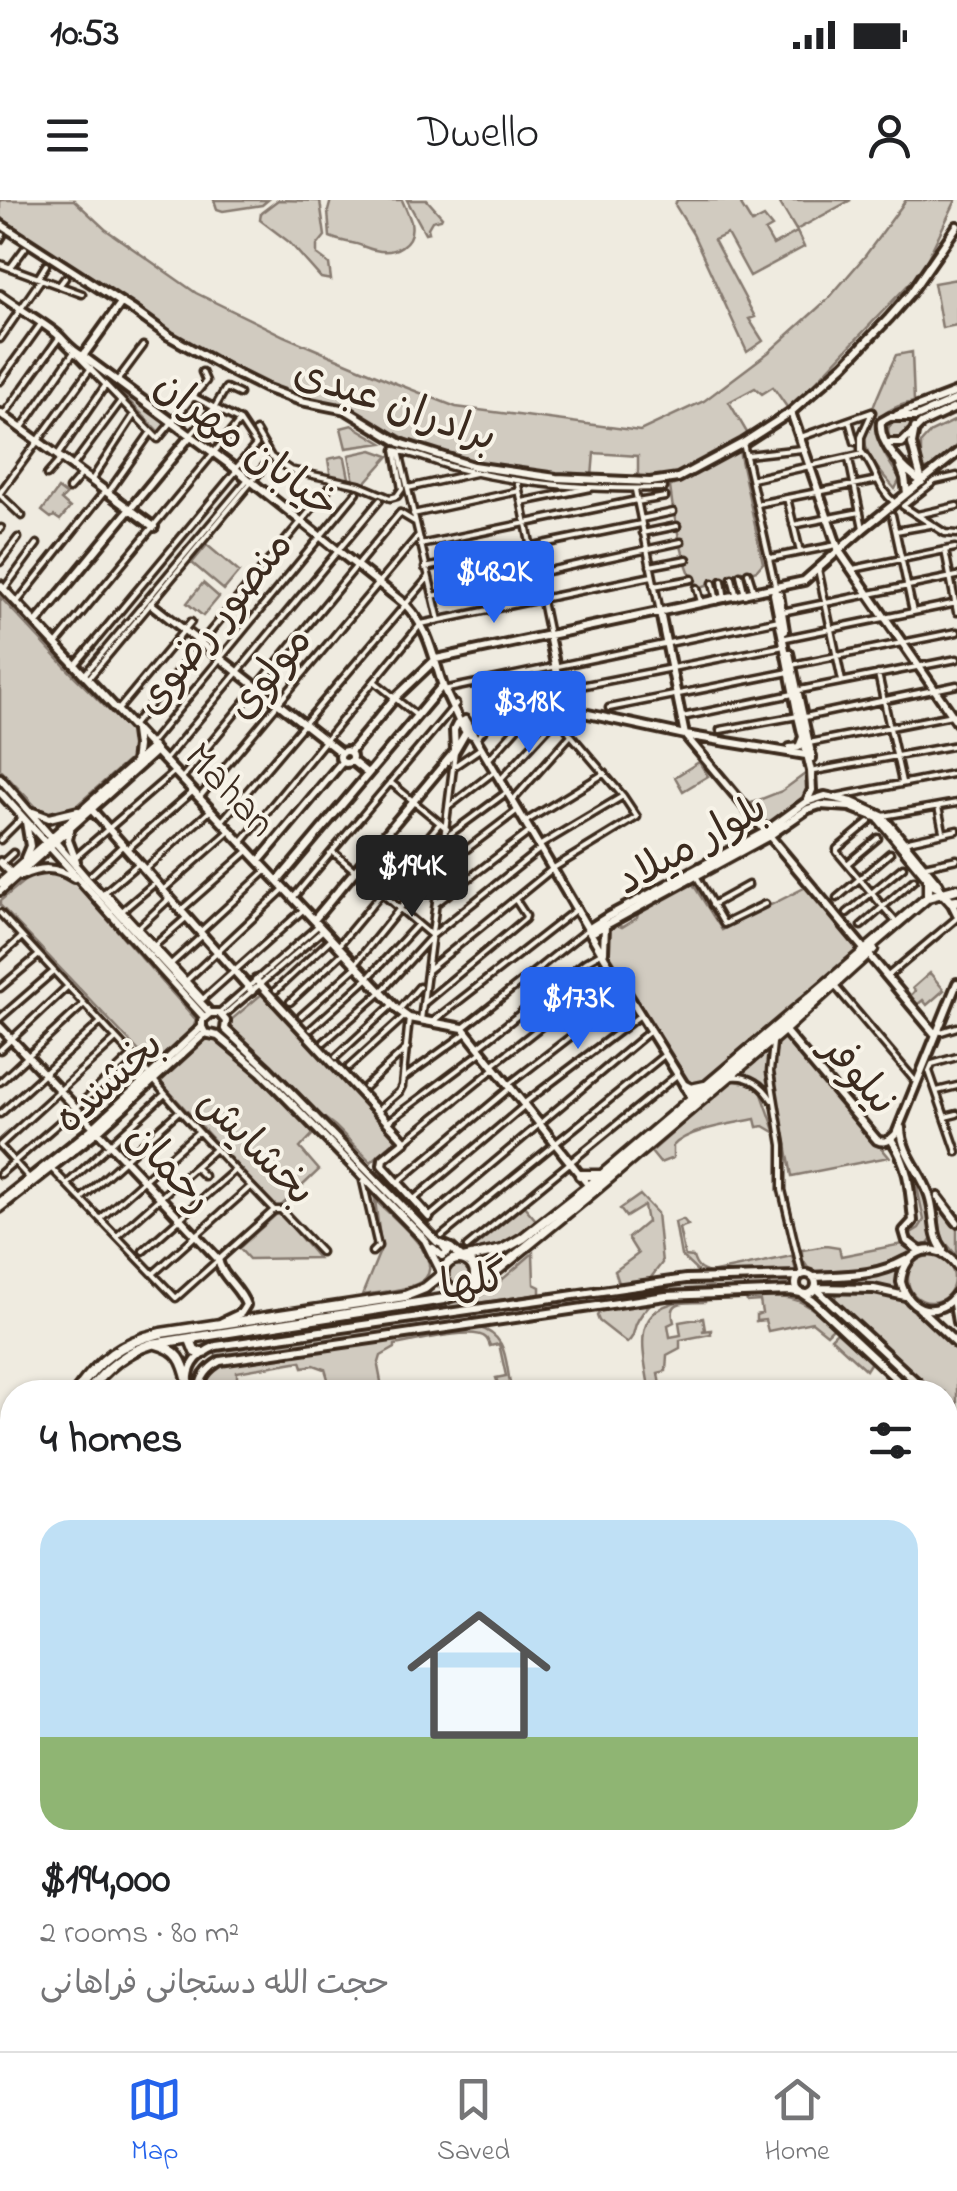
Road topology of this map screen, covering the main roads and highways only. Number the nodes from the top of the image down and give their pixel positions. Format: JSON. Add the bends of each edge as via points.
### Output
{"nodes":[{"id":1,"x":0,"y":224,"type":"edge"},
{"id":2,"x":957,"y":226,"type":"edge"},
{"id":3,"x":0,"y":296,"type":"edge"},
{"id":4,"x":121,"y":303,"type":"junction"},
{"id":5,"x":79,"y":354,"type":"junction"},
{"id":6,"x":957,"y":399,"type":"edge"},
{"id":7,"x":791,"y":412,"type":"junction"},
{"id":8,"x":2,"y":414,"type":"edge"},
{"id":9,"x":915,"y":428,"type":"junction"},
{"id":10,"x":191,"y":436,"type":"junction"},
{"id":11,"x":886,"y":443,"type":"junction"},
{"id":12,"x":957,"y":453,"type":"edge"},
{"id":13,"x":899,"y":461,"type":"junction"},
{"id":14,"x":917,"y":468,"type":"junction"},
{"id":15,"x":940,"y":468,"type":"junction"},
{"id":16,"x":924,"y":484,"type":"junction"},
{"id":17,"x":907,"y":494,"type":"junction"},
{"id":18,"x":130,"y":510,"type":"junction"},
{"id":19,"x":154,"y":527,"type":"road end"},
{"id":20,"x":838,"y":548,"type":"junction"},
{"id":21,"x":2,"y":587,"type":"edge"},
{"id":22,"x":775,"y":588,"type":"junction"},
{"id":23,"x":151,"y":604,"type":"road end"},
{"id":24,"x":660,"y":612,"type":"junction"},
{"id":25,"x":36,"y":623,"type":"junction"},
{"id":26,"x":421,"y":624,"type":"junction"},
{"id":27,"x":550,"y":635,"type":"junction"},
{"id":28,"x":436,"y":646,"type":"junction"},
{"id":29,"x":457,"y":654,"type":"junction"},
{"id":30,"x":438,"y":659,"type":"junction"},
{"id":31,"x":445,"y":687,"type":"junction"},
{"id":32,"x":955,"y":717,"type":"edge"},
{"id":33,"x":132,"y":725,"type":"junction"},
{"id":34,"x":466,"y":730,"type":"junction"},
{"id":35,"x":685,"y":732,"type":"junction"},
{"id":36,"x":806,"y":740,"type":"junction"},
{"id":37,"x":153,"y":747,"type":"junction"},
{"id":38,"x":351,"y":756,"type":"junction"},
{"id":39,"x":809,"y":756,"type":"junction"},
{"id":40,"x":341,"y":757,"type":"junction"},
{"id":41,"x":167,"y":762,"type":"junction"},
{"id":42,"x":137,"y":764,"type":"junction"},
{"id":43,"x":368,"y":774,"type":"junction"},
{"id":44,"x":0,"y":778,"type":"edge"},
{"id":45,"x":0,"y":793,"type":"edge"},
{"id":46,"x":828,"y":797,"type":"junction"},
{"id":47,"x":806,"y":802,"type":"junction"},
{"id":48,"x":27,"y":808,"type":"junction"},
{"id":49,"x":87,"y":808,"type":"junction"},
{"id":50,"x":24,"y":817,"type":"junction"},
{"id":51,"x":77,"y":821,"type":"junction"},
{"id":52,"x":757,"y":822,"type":"junction"},
{"id":53,"x":776,"y":824,"type":"junction"},
{"id":54,"x":767,"y":834,"type":"junction"},
{"id":55,"x":50,"y":841,"type":"junction"},
{"id":56,"x":259,"y":861,"type":"junction"},
{"id":57,"x":0,"y":863,"type":"edge"},
{"id":58,"x":18,"y":866,"type":"junction"},
{"id":59,"x":11,"y":877,"type":"junction"},
{"id":60,"x":928,"y":878,"type":"junction"},
{"id":61,"x":87,"y":880,"type":"junction"},
{"id":62,"x":0,"y":883,"type":"edge"},
{"id":63,"x":281,"y":885,"type":"junction"},
{"id":64,"x":0,"y":892,"type":"edge"},
{"id":65,"x":928,"y":897,"type":"junction"},
{"id":66,"x":952,"y":901,"type":"edge"},
{"id":67,"x":576,"y":909,"type":"junction"},
{"id":68,"x":604,"y":922,"type":"junction"},
{"id":69,"x":319,"y":925,"type":"junction"},
{"id":70,"x":589,"y":931,"type":"junction"},
{"id":71,"x":866,"y":952,"type":"junction"},
{"id":72,"x":603,"y":955,"type":"junction"},
{"id":73,"x":258,"y":982,"type":"road end"},
{"id":74,"x":957,"y":983,"type":"edge"},
{"id":75,"x":250,"y":989,"type":"road end"},
{"id":76,"x":824,"y":990,"type":"junction"},
{"id":77,"x":954,"y":995,"type":"edge"},
{"id":78,"x":811,"y":1000,"type":"junction"},
{"id":79,"x":214,"y":1015,"type":"junction"},
{"id":80,"x":0,"y":1027,"type":"edge"},
{"id":81,"x":204,"y":1030,"type":"junction"},
{"id":82,"x":225,"y":1030,"type":"junction"},
{"id":83,"x":784,"y":1030,"type":"junction"},
{"id":84,"x":938,"y":1033,"type":"junction"},
{"id":85,"x":218,"y":1036,"type":"junction"},
{"id":86,"x":709,"y":1085,"type":"junction"},
{"id":87,"x":685,"y":1086,"type":"junction"},
{"id":88,"x":695,"y":1101,"type":"junction"},
{"id":89,"x":902,"y":1119,"type":"junction"},
{"id":90,"x":96,"y":1129,"type":"junction"},
{"id":91,"x":894,"y":1136,"type":"junction"},
{"id":92,"x":50,"y":1167,"type":"junction"},
{"id":93,"x":912,"y":1169,"type":"junction"},
{"id":94,"x":580,"y":1174,"type":"junction"},
{"id":95,"x":602,"y":1176,"type":"junction"},
{"id":96,"x":591,"y":1189,"type":"junction"},
{"id":97,"x":938,"y":1197,"type":"dead end"},
{"id":98,"x":1,"y":1200,"type":"edge"},
{"id":99,"x":429,"y":1216,"type":"road end"},
{"id":100,"x":957,"y":1222,"type":"edge"},
{"id":101,"x":440,"y":1239,"type":"junction"},
{"id":102,"x":425,"y":1240,"type":"junction"},
{"id":103,"x":921,"y":1252,"type":"junction"},
{"id":104,"x":912,"y":1257,"type":"junction"},
{"id":105,"x":463,"y":1259,"type":"junction"},
{"id":106,"x":954,"y":1261,"type":"edge"},
{"id":107,"x":442,"y":1274,"type":"junction"},
{"id":108,"x":801,"y":1276,"type":"junction"},
{"id":109,"x":812,"y":1276,"type":"junction"},
{"id":110,"x":768,"y":1277,"type":"junction"},
{"id":111,"x":815,"y":1288,"type":"junction"},
{"id":112,"x":835,"y":1288,"type":"junction"},
{"id":113,"x":466,"y":1290,"type":"junction"},
{"id":114,"x":766,"y":1291,"type":"junction"},
{"id":115,"x":801,"y":1293,"type":"junction"},
{"id":116,"x":584,"y":1294,"type":"junction"},
{"id":117,"x":906,"y":1296,"type":"junction"},
{"id":118,"x":955,"y":1296,"type":"edge"},
{"id":119,"x":830,"y":1302,"type":"junction"},
{"id":120,"x":586,"y":1307,"type":"junction"},
{"id":121,"x":918,"y":1307,"type":"junction"},
{"id":122,"x":479,"y":1309,"type":"junction"},
{"id":123,"x":957,"y":1322,"type":"edge"},
{"id":124,"x":481,"y":1323,"type":"junction"},
{"id":125,"x":211,"y":1326,"type":"junction"},
{"id":126,"x":289,"y":1336,"type":"junction"},
{"id":127,"x":196,"y":1337,"type":"junction"},
{"id":128,"x":152,"y":1344,"type":"junction"},
{"id":129,"x":957,"y":1344,"type":"edge"},
{"id":130,"x":291,"y":1351,"type":"junction"},
{"id":131,"x":203,"y":1353,"type":"junction"},
{"id":132,"x":86,"y":1380,"type":"edge"},
{"id":133,"x":98,"y":1380,"type":"edge"},
{"id":134,"x":187,"y":1380,"type":"edge"},
{"id":135,"x":188,"y":1380,"type":"edge"},
{"id":136,"x":202,"y":1380,"type":"edge"},
{"id":137,"x":897,"y":1380,"type":"edge"},
{"id":138,"x":912,"y":1380,"type":"edge"}],
"edges":[{"from":1,"to":4,"type":"main road","name":"برادران عبدی"},
{"from":2,"to":7,"type":"main road","name":"برادران عبدی","via":[[889,318]]},
{"from":3,"to":5,"type":"main road","name":"خیابان مهران"},
{"from":4,"to":5,"type":"main road"},
{"from":4,"to":7,"type":"main road","name":"برادران عبدی","via":[[265,388],[346,410],[400,443],[473,466],[556,478],[678,478]]},
{"from":5,"to":10,"type":"main road","name":"خیابان مهران"},
{"from":6,"to":9,"type":"main road"},
{"from":6,"to":11,"type":"main road","via":[[916,417],[884,420]]},
{"from":7,"to":20,"type":"main road"},
{"from":8,"to":18,"type":"main road"},
{"from":9,"to":11,"type":"main road","via":[[902,443]]},
{"from":9,"to":14,"type":"main road"},
{"from":10,"to":18,"type":"main road"},
{"from":10,"to":26,"type":"main road","name":"خیابان مهران","via":[[357,564]]},
{"from":11,"to":13,"type":"main road"},
{"from":12,"to":15,"type":"main road"},
{"from":13,"to":16,"type":"main road"},
{"from":13,"to":17,"type":"main road"},
{"from":14,"to":15,"type":"main road"},
{"from":14,"to":16,"type":"main road"},
{"from":15,"to":16,"type":"main road"},
{"from":16,"to":17,"type":"main road"},
{"from":17,"to":20,"type":"main road"},
{"from":18,"to":19,"type":"main road"},
{"from":18,"to":25,"type":"main road"},
{"from":20,"to":22,"type":"main road","via":[[804,581]]},
{"from":20,"to":32,"type":"main road"},
{"from":21,"to":25,"type":"main road","name":"Mahan"},
{"from":22,"to":24,"type":"main road"},
{"from":22,"to":36,"type":"main road"},
{"from":23,"to":40,"type":"main road"},
{"from":24,"to":27,"type":"main road"},
{"from":24,"to":35,"type":"main road"},
{"from":25,"to":33,"type":"main road","name":"Mahan"},
{"from":26,"to":28,"type":"main road"},
{"from":26,"to":30,"type":"main road","name":"خیابان مهران"},
{"from":27,"to":29,"type":"main road"},
{"from":27,"to":35,"type":"main road","via":[[563,711]]},
{"from":28,"to":29,"type":"main road"},
{"from":28,"to":30,"type":"main road"},
{"from":29,"to":30,"type":"main road"},
{"from":30,"to":31,"type":"main road"},
{"from":30,"to":38,"type":"main road","via":[[395,698]]},
{"from":31,"to":34,"type":"main road"},
{"from":31,"to":43,"type":"main road"},
{"from":33,"to":37,"type":"main road","name":"Mahan"},
{"from":33,"to":42,"type":"main road"},
{"from":34,"to":67,"type":"main road"},
{"from":34,"to":69,"type":"main road"},
{"from":35,"to":36,"type":"main road","via":[[794,749]]},
{"from":35,"to":39,"type":"main road"},
{"from":35,"to":52,"type":"main road"},
{"from":36,"to":39,"type":"main road"},
{"from":37,"to":41,"type":"main road","name":"Mahan"},
{"from":37,"to":42,"type":"main road"},
{"from":38,"to":40,"type":"main road","via":[[346,763]]},
{"from":38,"to":43,"type":"main road"},
{"from":39,"to":46,"type":"main road","via":[[818,789]]},
{"from":39,"to":47,"type":"main road","via":[[813,784]]},
{"from":40,"to":56,"type":"main road"},
{"from":41,"to":42,"type":"main road"},
{"from":41,"to":56,"type":"main road","name":"Mahan"},
{"from":42,"to":49,"type":"main road"},
{"from":43,"to":63,"type":"main road"},
{"from":44,"to":48,"type":"main road"},
{"from":45,"to":50,"type":"main road"},
{"from":46,"to":47,"type":"main road","name":"بلوار میلاد"},
{"from":46,"to":66,"type":"main road","via":[[882,816]]},
{"from":47,"to":53,"type":"main road","name":"بلوار میلاد"},
{"from":48,"to":49,"type":"main road","via":[[49,818]]},
{"from":48,"to":55,"type":"main road"},
{"from":49,"to":51,"type":"main road"},
{"from":49,"to":55,"type":"main road"},
{"from":49,"to":75,"type":"main road"},
{"from":50,"to":55,"type":"main road"},
{"from":50,"to":58,"type":"main road","via":[[30,846]]},
{"from":51,"to":55,"type":"main road"},
{"from":51,"to":61,"type":"main road","via":[[68,836]]},
{"from":52,"to":53,"type":"main road"},
{"from":52,"to":54,"type":"main road"},
{"from":53,"to":54,"type":"main road","name":"بلوار میلاد"},
{"from":54,"to":60,"type":"main road","name":"بلوار میلاد","via":[[820,804],[850,807],[878,818]]},
{"from":54,"to":68,"type":"main road","name":"بلوار میلاد"},
{"from":54,"to":71,"type":"main road"},
{"from":55,"to":58,"type":"main road"},
{"from":55,"to":59,"type":"main road"},
{"from":55,"to":61,"type":"main road"},
{"from":56,"to":63,"type":"main road","name":"Mahan"},
{"from":57,"to":59,"type":"main road"},
{"from":58,"to":59,"type":"main road"},
{"from":59,"to":61,"type":"main road","via":[[50,868]]},
{"from":59,"to":62,"type":"main road"},
{"from":59,"to":64,"type":"main road"},
{"from":60,"to":65,"type":"main road"},
{"from":60,"to":66,"type":"main road"},
{"from":61,"to":79,"type":"main road"},
{"from":63,"to":69,"type":"main road","name":"Mahan"},
{"from":65,"to":66,"type":"main road"},
{"from":65,"to":71,"type":"main road"},
{"from":66,"to":71,"type":"main road"},
{"from":67,"to":68,"type":"main road"},
{"from":67,"to":70,"type":"main road"},
{"from":68,"to":70,"type":"main road","name":"بلوار میلاد"},
{"from":68,"to":72,"type":"main road"},
{"from":69,"to":94,"type":"main road","name":"Mahan","via":[[401,1012],[464,1031]]},
{"from":70,"to":72,"type":"main road"},
{"from":71,"to":76,"type":"main road"},
{"from":71,"to":76,"type":"main road"},
{"from":71,"to":84,"type":"main road"},
{"from":72,"to":87,"type":"main road"},
{"from":73,"to":99,"type":"main road","via":[[405,1141],[382,1162]]},
{"from":74,"to":77,"type":"main road"},
{"from":76,"to":78,"type":"main road"},
{"from":77,"to":84,"type":"main road"},
{"from":78,"to":83,"type":"main road"},
{"from":78,"to":86,"type":"main road"},
{"from":79,"to":81,"type":"main road"},
{"from":79,"to":82,"type":"main road"},
{"from":80,"to":90,"type":"main road","name":"رحمان"},
{"from":81,"to":85,"type":"main road"},
{"from":81,"to":90,"type":"main road","name":"بخشنده"},
{"from":82,"to":85,"type":"main road"},
{"from":82,"to":101,"type":"main road"},
{"from":83,"to":88,"type":"main road"},
{"from":83,"to":91,"type":"main road","name":"نیلوفر","via":[[876,1140]]},
{"from":84,"to":89,"type":"main road"},
{"from":85,"to":102,"type":"main road"},
{"from":86,"to":87,"type":"main road"},
{"from":86,"to":88,"type":"main road"},
{"from":87,"to":88,"type":"main road"},
{"from":88,"to":95,"type":"main road"},
{"from":88,"to":96,"type":"main road"},
{"from":89,"to":91,"type":"main road"},
{"from":89,"to":93,"type":"main road"},
{"from":90,"to":92,"type":"main road","name":"بخشنده"},
{"from":90,"to":125,"type":"main road","name":"رحمان","via":[[218,1259],[241,1293],[241,1313]]},
{"from":91,"to":93,"type":"main road"},
{"from":92,"to":98,"type":"main road","name":"بخشنده"},
{"from":92,"to":98,"type":"main road","name":"بخشنده"},
{"from":93,"to":103,"type":"main road","via":[[913,1221],[904,1231]]},
{"from":93,"to":106,"type":"main road","via":[[928,1192],[935,1238]]},
{"from":94,"to":95,"type":"main road"},
{"from":94,"to":96,"type":"main road"},
{"from":95,"to":96,"type":"main road"},
{"from":96,"to":105,"type":"main road","via":[[514,1245]]},
{"from":96,"to":113,"type":"main road"},
{"from":97,"to":100,"type":"main road"},
{"from":101,"to":102,"type":"main road","via":[[446,1254]]},
{"from":101,"to":105,"type":"main road"},
{"from":102,"to":107,"type":"main road"},
{"from":103,"to":104,"type":"main road"},
{"from":103,"to":106,"type":"main road","via":[[934,1250]]},
{"from":104,"to":109,"type":"main road","via":[[872,1274]]},
{"from":104,"to":117,"type":"main road","via":[[901,1275]]},
{"from":105,"to":107,"type":"main road","via":[[449,1262]]},
{"from":105,"to":113,"type":"main road","via":[[475,1275]]},
{"from":107,"to":113,"type":"main road","via":[[449,1288]]},
{"from":107,"to":125,"type":"main road","via":[[405,1296]]},
{"from":108,"to":109,"type":"main road"},
{"from":108,"to":110,"type":"main road","name":"گلها"},
{"from":108,"to":115,"type":"main road"},
{"from":109,"to":111,"type":"main road"},
{"from":110,"to":114,"type":"main road","via":[[772,1286]]},
{"from":110,"to":116,"type":"main road","name":"گلها"},
{"from":111,"to":112,"type":"main road"},
{"from":111,"to":115,"type":"main road"},
{"from":111,"to":119,"type":"main road"},
{"from":112,"to":117,"type":"main road"},
{"from":112,"to":119,"type":"main road"},
{"from":113,"to":127,"type":"main road","via":[[444,1300]]},
{"from":114,"to":115,"type":"main road","name":"گلها"},
{"from":114,"to":120,"type":"main road","name":"گلها"},
{"from":115,"to":137,"type":"main road"},
{"from":116,"to":120,"type":"main road"},
{"from":116,"to":122,"type":"main road","name":"گلها"},
{"from":117,"to":121,"type":"main road"},
{"from":118,"to":121,"type":"main road","via":[[942,1307]]},
{"from":118,"to":123,"type":"main road"},
{"from":119,"to":138,"type":"main road"},
{"from":120,"to":124,"type":"main road","name":"گلها"},
{"from":121,"to":129,"type":"main road"},
{"from":122,"to":124,"type":"main road"},
{"from":122,"to":126,"type":"main road","name":"گلها"},
{"from":124,"to":130,"type":"main road","name":"گلها"},
{"from":125,"to":132,"type":"main road","via":[[132,1341]]},
{"from":126,"to":130,"type":"main road"},
{"from":126,"to":131,"type":"main road","name":"گلها"},
{"from":127,"to":128,"type":"main road"},
{"from":127,"to":131,"type":"main road","via":[[192,1347]]},
{"from":128,"to":133,"type":"main road","via":[[125,1354]]},
{"from":128,"to":134,"type":"main road","via":[[178,1354]]},
{"from":130,"to":136,"type":"main road","name":"گلها","via":[[220,1361]]},
{"from":131,"to":135,"type":"main road"}]}
